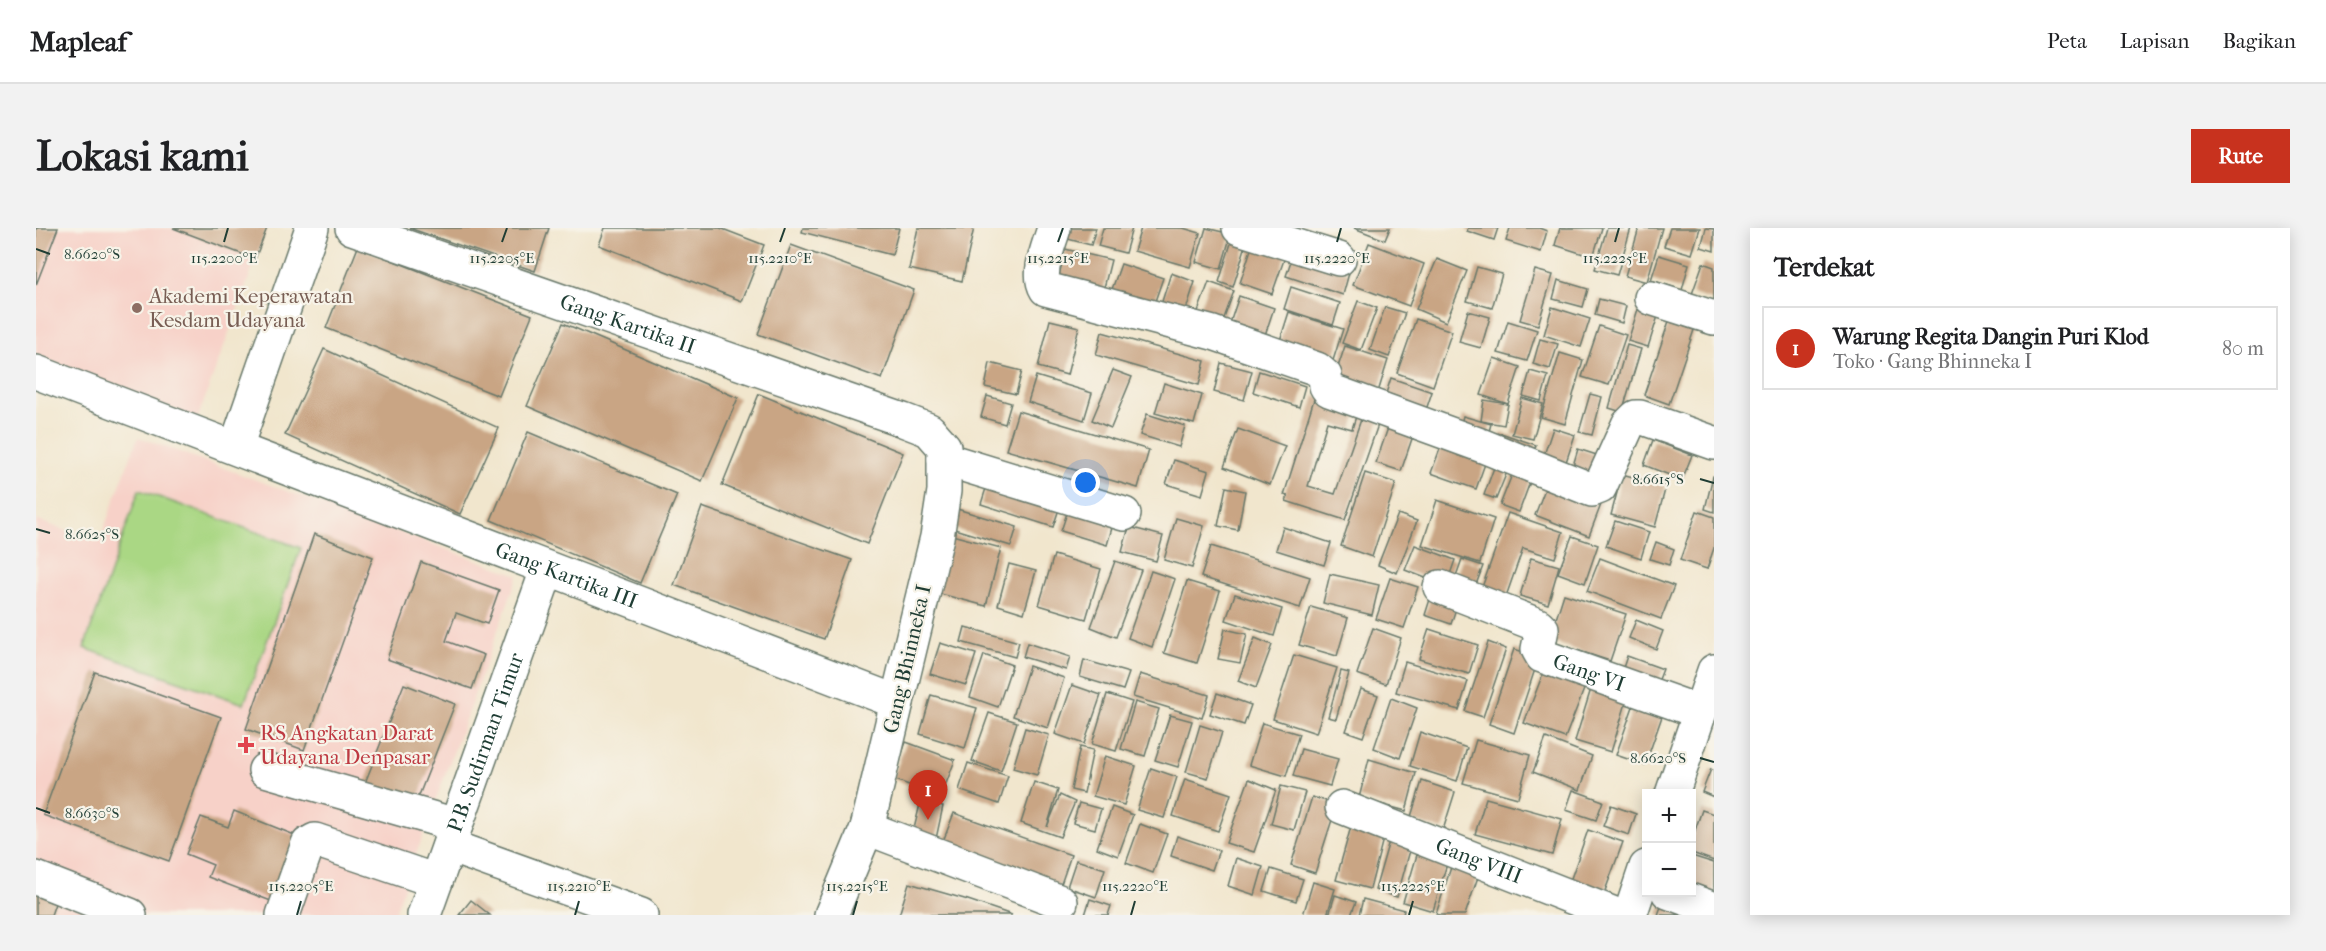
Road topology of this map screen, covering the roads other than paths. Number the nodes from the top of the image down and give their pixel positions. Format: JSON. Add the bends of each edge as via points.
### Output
{"nodes":[{"id":1,"x":312,"y":228,"type":"edge"},
{"id":2,"x":352,"y":228,"type":"edge"},
{"id":3,"x":1054,"y":228,"type":"edge"},
{"id":4,"x":1239,"y":228,"type":"edge"},
{"id":5,"x":1339,"y":259,"type":"dead end"},
{"id":6,"x":1651,"y":297,"type":"dead end"},
{"id":7,"x":1714,"y":318,"type":"edge"},
{"id":8,"x":36,"y":372,"type":"edge"},
{"id":9,"x":903,"y":420,"type":"joint"},
{"id":10,"x":1714,"y":443,"type":"edge"},
{"id":11,"x":236,"y":447,"type":"junction"},
{"id":12,"x":944,"y":459,"type":"junction"},
{"id":13,"x":1124,"y":514,"type":"dead end"},
{"id":14,"x":547,"y":570,"type":"junction"},
{"id":15,"x":1440,"y":587,"type":"dead end"},
{"id":16,"x":1714,"y":671,"type":"edge"},
{"id":17,"x":897,"y":702,"type":"junction"},
{"id":18,"x":1700,"y":712,"type":"junction"},
{"id":19,"x":265,"y":770,"type":"dead end"},
{"id":20,"x":1674,"y":789,"type":"edge"},
{"id":21,"x":1342,"y":807,"type":"dead end"},
{"id":22,"x":867,"y":828,"type":"junction"},
{"id":23,"x":452,"y":836,"type":"junction"},
{"id":24,"x":36,"y":878,"type":"edge"},
{"id":25,"x":436,"y":881,"type":"junction"},
{"id":26,"x":1642,"y":895,"type":"edge"},
{"id":27,"x":1686,"y":897,"type":"edge"},
{"id":28,"x":1061,"y":902,"type":"dead end"},
{"id":29,"x":1714,"y":909,"type":"edge"},
{"id":30,"x":130,"y":915,"type":"edge"},
{"id":31,"x":283,"y":915,"type":"edge"},
{"id":32,"x":424,"y":915,"type":"edge"},
{"id":33,"x":641,"y":915,"type":"edge"},
{"id":34,"x":831,"y":915,"type":"edge"},
{"id":35,"x":1617,"y":915,"type":"edge"},
{"id":36,"x":1630,"y":915,"type":"edge"}],
"edges":[{"from":1,"to":11,"type":"street"},
{"from":2,"to":9,"type":"street","name":"Gang Kartika II"},
{"from":3,"to":10,"type":"street","via":[[1042,272],[1046,289],[1213,333],[1317,369],[1325,376],[1329,390],[1592,490],[1600,487],[1632,419],[1640,417]]},
{"from":4,"to":5,"type":"street"},
{"from":6,"to":7,"type":"street"},
{"from":8,"to":11,"type":"street","name":"Gang Kartika III"},
{"from":9,"to":12,"type":"street","name":"Gang Bhinneka I","via":[[929,430],[944,447]]},
{"from":11,"to":14,"type":"street","name":"Gang Kartika III"},
{"from":12,"to":13,"type":"street"},
{"from":12,"to":17,"type":"street","name":"Gang Bhinneka I","via":[[945,491],[937,537]]},
{"from":14,"to":17,"type":"street","name":"Gang Kartika III"},
{"from":14,"to":23,"type":"street","name":"P.B. Sudirman Timur"},
{"from":15,"to":18,"type":"street","name":"Gang VI","via":[[1538,625],[1542,629],[1538,649],[1542,656]]},
{"from":16,"to":18,"type":"street"},
{"from":17,"to":22,"type":"street","name":"Gang Bhinneka I"},
{"from":18,"to":20,"type":"street"},
{"from":19,"to":23,"type":"street"},
{"from":21,"to":35,"type":"street","name":"Gang VIII"},
{"from":22,"to":28,"type":"street"},
{"from":22,"to":34,"type":"street","name":"Gang Bhinneka I"},
{"from":23,"to":25,"type":"street","name":"P.B. Sudirman Timur"},
{"from":23,"to":33,"type":"street"},
{"from":24,"to":30,"type":"street"},
{"from":25,"to":31,"type":"street","via":[[315,840],[308,844]]},
{"from":25,"to":32,"type":"street","name":"P.B. Sudirman Timur"},
{"from":26,"to":36,"type":"street"},
{"from":27,"to":29,"type":"street"}]}
